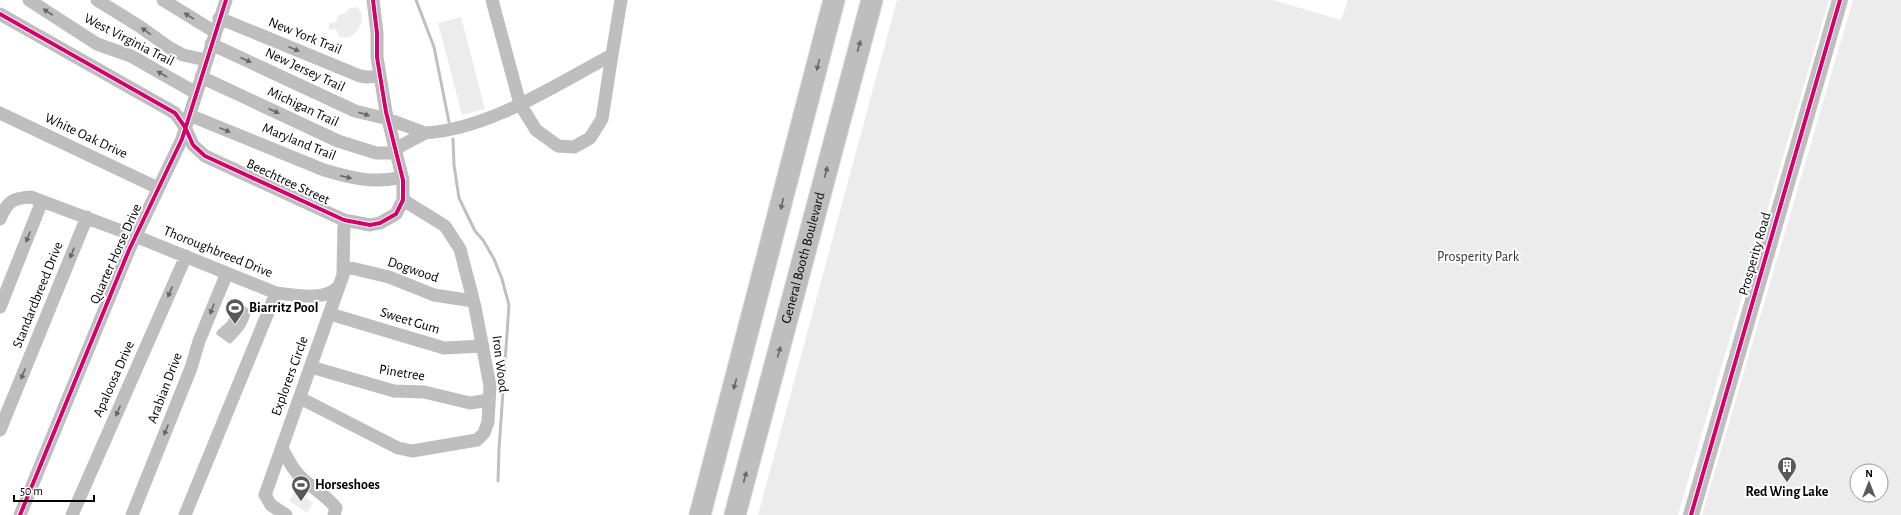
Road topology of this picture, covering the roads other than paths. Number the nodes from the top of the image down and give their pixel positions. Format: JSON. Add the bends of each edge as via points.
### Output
{"nodes":[{"id":1,"x":29,"y":0,"type":"edge"},
{"id":2,"x":97,"y":0,"type":"edge"},
{"id":3,"x":164,"y":0,"type":"edge"},
{"id":4,"x":225,"y":0,"type":"edge"},
{"id":5,"x":373,"y":0,"type":"edge"},
{"id":6,"x":492,"y":0,"type":"edge"},
{"id":7,"x":621,"y":0,"type":"edge"},
{"id":8,"x":834,"y":0,"type":"edge"},
{"id":9,"x":872,"y":0,"type":"edge"},
{"id":10,"x":1840,"y":0,"type":"edge"},
{"id":11,"x":0,"y":14,"type":"edge"},
{"id":12,"x":219,"y":18,"type":"junction"},
{"id":13,"x":213,"y":38,"type":"junction"},
{"id":14,"x":612,"y":56,"type":"junction"},
{"id":15,"x":206,"y":60,"type":"junction"},
{"id":16,"x":380,"y":76,"type":"junction"},
{"id":17,"x":201,"y":77,"type":"junction"},
{"id":18,"x":196,"y":93,"type":"junction"},
{"id":19,"x":520,"y":104,"type":"junction"},
{"id":20,"x":0,"y":113,"type":"edge"},
{"id":21,"x":388,"y":119,"type":"junction"},
{"id":22,"x":187,"y":121,"type":"junction"},
{"id":23,"x":425,"y":134,"type":"junction"},
{"id":24,"x":396,"y":151,"type":"junction"},
{"id":25,"x":402,"y":177,"type":"junction"},
{"id":26,"x":158,"y":188,"type":"junction"},
{"id":27,"x":403,"y":200,"type":"junction"},
{"id":28,"x":42,"y":201,"type":"junction"},
{"id":29,"x":87,"y":217,"type":"junction"},
{"id":30,"x":0,"y":220,"type":"edge"},
{"id":31,"x":344,"y":220,"type":"junction"},
{"id":32,"x":136,"y":236,"type":"junction"},
{"id":33,"x":186,"y":256,"type":"junction"},
{"id":34,"x":343,"y":266,"type":"junction"},
{"id":35,"x":227,"y":273,"type":"junction"},
{"id":36,"x":339,"y":286,"type":"junction"},
{"id":37,"x":276,"y":293,"type":"junction"},
{"id":38,"x":473,"y":301,"type":"junction"},
{"id":39,"x":0,"y":307,"type":"edge"},
{"id":40,"x":330,"y":314,"type":"junction"},
{"id":41,"x":483,"y":346,"type":"junction"},
{"id":42,"x":310,"y":367,"type":"junction"},
{"id":43,"x":300,"y":398,"type":"junction"},
{"id":44,"x":489,"y":398,"type":"junction"},
{"id":45,"x":0,"y":430,"type":"edge"},
{"id":46,"x":282,"y":448,"type":"junction"},
{"id":47,"x":20,"y":515,"type":"edge"},
{"id":48,"x":72,"y":515,"type":"edge"},
{"id":49,"x":132,"y":515,"type":"edge"},
{"id":50,"x":185,"y":515,"type":"edge"},
{"id":51,"x":286,"y":515,"type":"edge"},
{"id":52,"x":334,"y":515,"type":"edge"},
{"id":53,"x":700,"y":515,"type":"edge"},
{"id":54,"x":735,"y":515,"type":"edge"},
{"id":55,"x":1691,"y":515,"type":"edge"}],
"edges":[{"from":18,"to":1,"type":"street","name":"West Virginia Trail","one_way":true,"via":[[131,56],[97,44]]},
{"from":15,"to":2,"type":"street","one_way":true,"via":[[183,55],[170,48]]},
{"from":13,"to":3,"type":"street","name":"New Jersey Trail","one_way":true},
{"from":4,"to":12,"type":"street","name":"Quarter Horse Drive"},
{"from":5,"to":16,"type":"street"},
{"from":6,"to":19,"type":"street"},
{"from":7,"to":14,"type":"street"},
{"from":8,"to":53,"type":"highway","one_way":true},
{"from":54,"to":9,"type":"highway","name":"General Booth Boulevard","one_way":true},
{"from":10,"to":55,"type":"street","name":"Prosperity Road"},
{"from":11,"to":22,"type":"street","name":"Beechtree Street"},
{"from":12,"to":13,"type":"street","name":"Quarter Horse Drive"},
{"from":12,"to":16,"type":"street","name":"New York Trail","one_way":true,"via":[[360,76]]},
{"from":13,"to":15,"type":"street","name":"Quarter Horse Drive"},
{"from":13,"to":21,"type":"street","name":"New Jersey Trail","one_way":true,"via":[[355,111]]},
{"from":14,"to":19,"type":"street"},
{"from":14,"to":19,"type":"street","via":[[602,119],[590,138],[574,147],[558,146],[536,130]]},
{"from":15,"to":17,"type":"street","name":"Quarter Horse Drive"},
{"from":16,"to":21,"type":"street"},
{"from":17,"to":18,"type":"street","name":"Quarter Horse Drive"},
{"from":17,"to":24,"type":"street","name":"Michigan Trail","one_way":true,"via":[[338,141],[376,153]]},
{"from":18,"to":22,"type":"street","name":"Quarter Horse Drive"},
{"from":19,"to":23,"type":"street","via":[[482,121]]},
{"from":20,"to":26,"type":"street","name":"White Oak Drive"},
{"from":21,"to":23,"type":"street","name":"New Jersey Trail"},
{"from":21,"to":24,"type":"street"},
{"from":22,"to":25,"type":"street","name":"Maryland Trail","one_way":true,"via":[[342,176],[374,181]]},
{"from":22,"to":26,"type":"street","name":"Quarter Horse Drive","via":[[182,139]]},
{"from":22,"to":31,"type":"street","name":"Beechtree Street","via":[[193,145],[205,156]]},
{"from":23,"to":24,"type":"street"},
{"from":24,"to":25,"type":"street"},
{"from":25,"to":27,"type":"street"},
{"from":26,"to":32,"type":"street","name":"Quarter Horse Drive"},
{"from":27,"to":31,"type":"street","name":"Beechtree Street","via":[[396,214],[380,223],[370,225]]},
{"from":27,"to":38,"type":"street","name":"Iron Wood","via":[[445,226],[454,238],[460,249]]},
{"from":28,"to":29,"type":"street","name":"Thoroughbreed Drive"},
{"from":28,"to":30,"type":"street","name":"Thoroughbreed Drive","via":[[31,196],[18,198],[4,209]]},
{"from":28,"to":39,"type":"street","one_way":true},
{"from":29,"to":32,"type":"street","name":"Thoroughbreed Drive"},
{"from":29,"to":45,"type":"street","name":"Standardbreed Drive","one_way":true},
{"from":31,"to":34,"type":"street","name":"Explorers Circle"},
{"from":32,"to":33,"type":"street","name":"Thoroughbreed Drive"},
{"from":32,"to":47,"type":"street","name":"Quarter Horse Drive"},
{"from":33,"to":35,"type":"street","name":"Thoroughbreed Drive"},
{"from":33,"to":48,"type":"street","name":"Apaloosa Drive","one_way":true},
{"from":34,"to":36,"type":"street","name":"Explorers Circle"},
{"from":34,"to":38,"type":"street","name":"Dogwood","via":[[389,277],[434,295]]},
{"from":35,"to":37,"type":"street","name":"Thoroughbreed Drive"},
{"from":35,"to":49,"type":"street","name":"Arabian Drive","one_way":true},
{"from":36,"to":37,"type":"street","via":[[333,293],[323,295]]},
{"from":36,"to":40,"type":"street","name":"Explorers Circle"},
{"from":37,"to":50,"type":"street","name":"Thoroughbreed Drive"},
{"from":38,"to":41,"type":"street","name":"Iron Wood"},
{"from":40,"to":41,"type":"street","name":"Sweet Gum","via":[[444,348]]},
{"from":40,"to":42,"type":"street","name":"Explorers Circle"},
{"from":41,"to":44,"type":"street","name":"Iron Wood","via":[[490,386]]},
{"from":42,"to":43,"type":"street","name":"Explorers Circle"},
{"from":42,"to":44,"type":"street","name":"Pinetree","via":[[394,391],[424,392],[470,402],[483,402]]},
{"from":43,"to":44,"type":"street","name":"Iron Wood","via":[[398,448],[412,451],[477,440],[484,433],[488,422]]},
{"from":43,"to":46,"type":"street","name":"Explorers Circle"},
{"from":46,"to":51,"type":"street","name":"Explorers Circle","via":[[265,494],[271,506]]},
{"from":46,"to":52,"type":"street","via":[[301,478],[330,500],[336,508]]}]}
